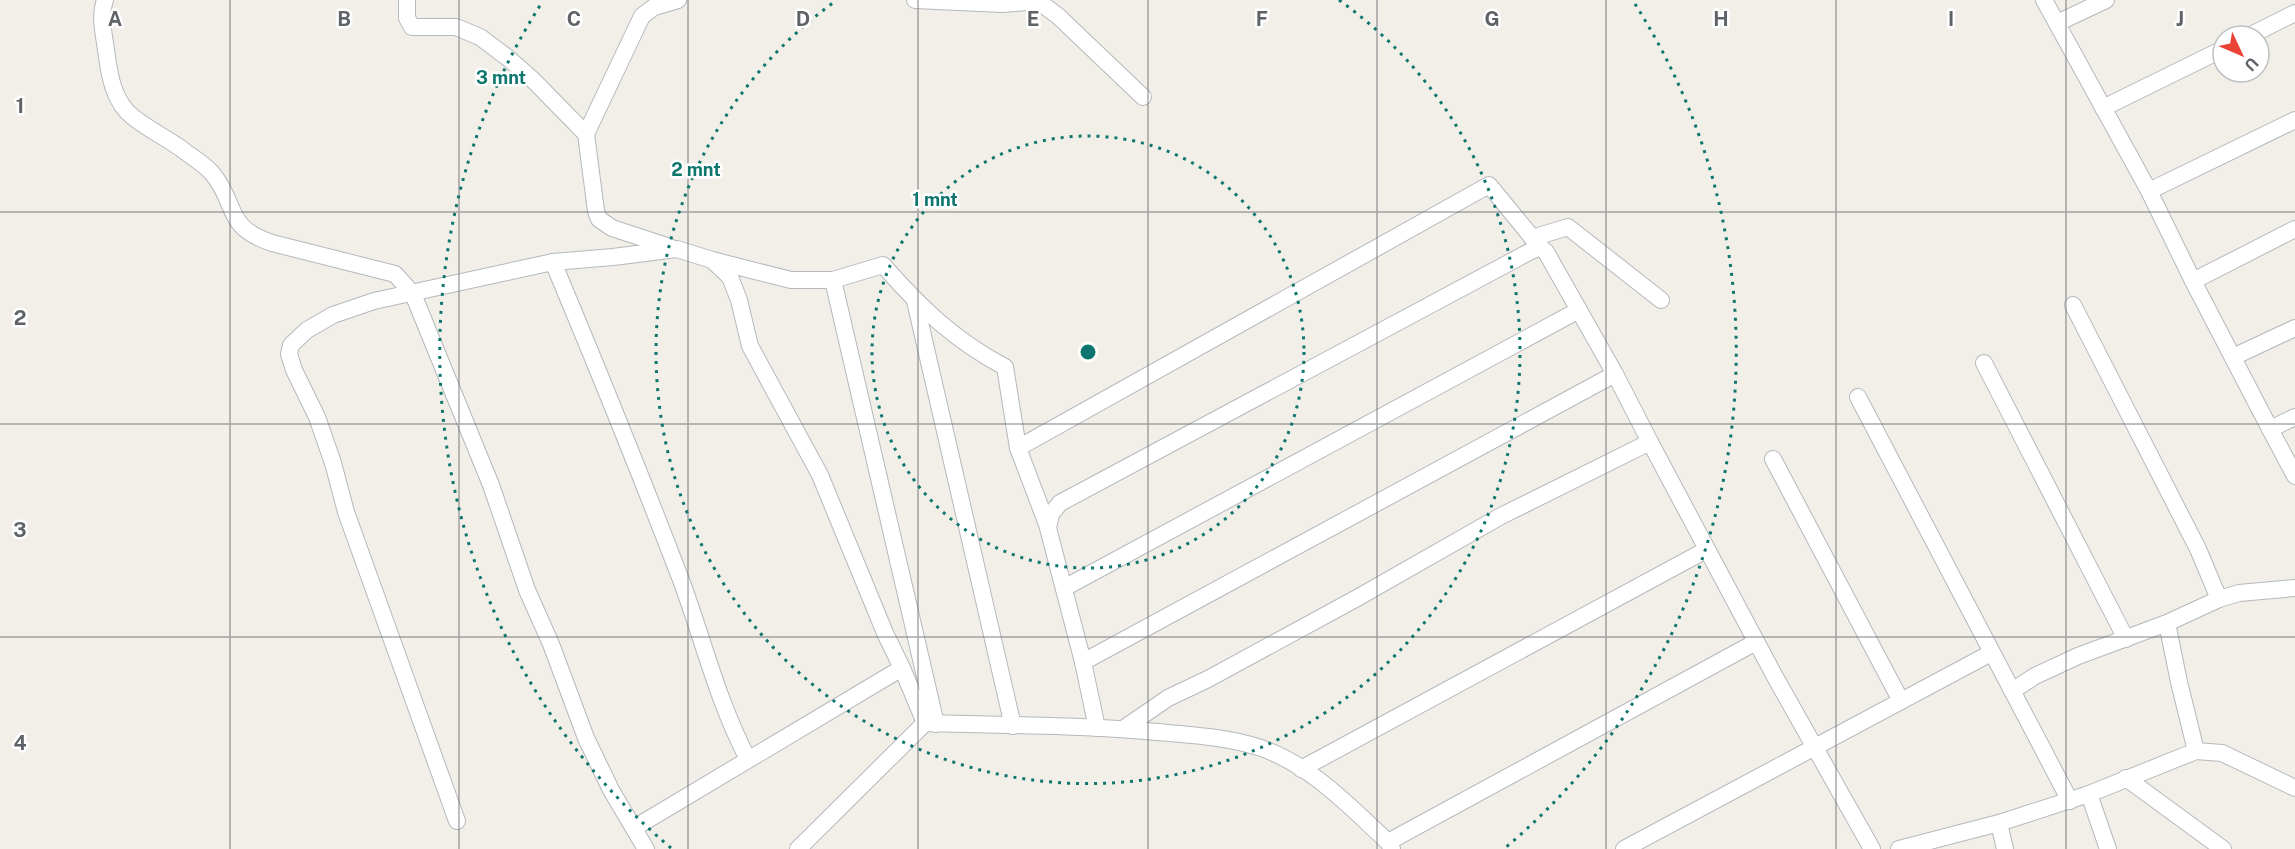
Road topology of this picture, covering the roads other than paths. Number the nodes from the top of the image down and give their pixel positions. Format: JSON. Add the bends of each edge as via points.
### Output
{"nodes":[{"id":1,"x":105,"y":0,"type":"edge"},
{"id":2,"x":407,"y":0,"type":"edge"},
{"id":3,"x":678,"y":0,"type":"edge"},
{"id":4,"x":915,"y":0,"type":"edge"},
{"id":5,"x":2044,"y":0,"type":"edge"},
{"id":6,"x":2106,"y":0,"type":"edge"},
{"id":7,"x":2295,"y":14,"type":"edge"},
{"id":8,"x":2056,"y":23,"type":"junction"},
{"id":9,"x":2271,"y":25,"type":"edge"},
{"id":10,"x":2211,"y":55,"type":"edge"},
{"id":11,"x":1143,"y":98,"type":"dead end"},
{"id":12,"x":2103,"y":108,"type":"junction"},
{"id":13,"x":2295,"y":120,"type":"edge"},
{"id":14,"x":586,"y":134,"type":"junction"},
{"id":15,"x":2149,"y":191,"type":"junction"},
{"id":16,"x":2295,"y":229,"type":"edge"},
{"id":17,"x":1536,"y":243,"type":"junction"},
{"id":18,"x":677,"y":249,"type":"junction"},
{"id":19,"x":712,"y":260,"type":"junction"},
{"id":20,"x":553,"y":262,"type":"junction"},
{"id":21,"x":833,"y":280,"type":"junction"},
{"id":22,"x":2193,"y":281,"type":"junction"},
{"id":23,"x":413,"y":294,"type":"junction"},
{"id":24,"x":1661,"y":300,"type":"dead end"},
{"id":25,"x":915,"y":301,"type":"junction"},
{"id":26,"x":2073,"y":305,"type":"dead end"},
{"id":27,"x":1579,"y":310,"type":"junction"},
{"id":28,"x":2295,"y":328,"type":"edge"},
{"id":29,"x":2233,"y":357,"type":"junction"},
{"id":30,"x":1984,"y":363,"type":"dead end"},
{"id":31,"x":1615,"y":374,"type":"junction"},
{"id":32,"x":1858,"y":397,"type":"dead end"},
{"id":33,"x":2295,"y":417,"type":"edge"},
{"id":34,"x":2270,"y":429,"type":"junction"},
{"id":35,"x":1650,"y":442,"type":"junction"},
{"id":36,"x":1018,"y":448,"type":"junction"},
{"id":37,"x":1773,"y":459,"type":"dead end"},
{"id":38,"x":2295,"y":476,"type":"edge"},
{"id":39,"x":1048,"y":528,"type":"junction"},
{"id":40,"x":1706,"y":550,"type":"junction"},
{"id":41,"x":1064,"y":588,"type":"junction"},
{"id":42,"x":2295,"y":588,"type":"edge"},
{"id":43,"x":2220,"y":599,"type":"junction"},
{"id":44,"x":2167,"y":622,"type":"junction"},
{"id":45,"x":2126,"y":639,"type":"junction"},
{"id":46,"x":1756,"y":642,"type":"junction"},
{"id":47,"x":1991,"y":653,"type":"junction"},
{"id":48,"x":1083,"y":662,"type":"junction"},
{"id":49,"x":902,"y":668,"type":"junction"},
{"id":50,"x":2012,"y":690,"type":"junction"},
{"id":51,"x":1901,"y":701,"type":"junction"},
{"id":52,"x":930,"y":724,"type":"junction"},
{"id":53,"x":1013,"y":726,"type":"junction"},
{"id":54,"x":1097,"y":728,"type":"junction"},
{"id":55,"x":1123,"y":729,"type":"junction"},
{"id":56,"x":1815,"y":747,"type":"junction"},
{"id":57,"x":2196,"y":751,"type":"junction"},
{"id":58,"x":748,"y":759,"type":"junction"},
{"id":59,"x":1301,"y":769,"type":"junction"},
{"id":60,"x":2126,"y":778,"type":"junction"},
{"id":61,"x":2295,"y":788,"type":"edge"},
{"id":62,"x":2088,"y":794,"type":"junction"},
{"id":63,"x":2070,"y":801,"type":"junction"},
{"id":64,"x":457,"y":821,"type":"dead end"},
{"id":65,"x":1999,"y":823,"type":"junction"},
{"id":66,"x":634,"y":828,"type":"junction"},
{"id":67,"x":1390,"y":846,"type":"edge"},
{"id":68,"x":646,"y":849,"type":"edge"},
{"id":69,"x":798,"y":849,"type":"edge"},
{"id":70,"x":1624,"y":849,"type":"edge"},
{"id":71,"x":1872,"y":849,"type":"edge"},
{"id":72,"x":1899,"y":849,"type":"edge"},
{"id":73,"x":2005,"y":849,"type":"edge"},
{"id":74,"x":2108,"y":849,"type":"edge"},
{"id":75,"x":2223,"y":849,"type":"edge"}],
"edges":[{"from":1,"to":23,"type":"street","via":[[102,19],[109,75],[124,108],[131,117],[168,138],[211,172],[241,227],[272,243],[395,274]]},
{"from":2,"to":14,"type":"street","via":[[407,18],[412,27],[456,27],[480,38],[533,80]]},
{"from":3,"to":14,"type":"street","via":[[654,7],[642,16]]},
{"from":4,"to":11,"type":"street","via":[[1003,4],[1038,1]]},
{"from":5,"to":8,"type":"street"},
{"from":6,"to":8,"type":"street"},
{"from":7,"to":9,"type":"street"},
{"from":8,"to":12,"type":"street"},
{"from":10,"to":12,"type":"street"},
{"from":12,"to":15,"type":"street"},
{"from":13,"to":15,"type":"street"},
{"from":14,"to":18,"type":"street","via":[[599,219],[612,228]]},
{"from":15,"to":22,"type":"street"},
{"from":16,"to":22,"type":"street"},
{"from":17,"to":24,"type":"street","via":[[1568,227]]},
{"from":17,"to":27,"type":"street","via":[[1546,252]]},
{"from":17,"to":36,"type":"street","via":[[1489,185]]},
{"from":17,"to":39,"type":"street","via":[[1060,503],[1051,514]]},
{"from":18,"to":19,"type":"street"},
{"from":18,"to":20,"type":"street"},
{"from":19,"to":21,"type":"street","via":[[791,280]]},
{"from":19,"to":49,"type":"street","via":[[730,277],[750,346],[820,475]]},
{"from":20,"to":23,"type":"street"},
{"from":20,"to":58,"type":"street","via":[[681,582],[727,717]]},
{"from":21,"to":25,"type":"street","via":[[884,265]]},
{"from":21,"to":52,"type":"street"},
{"from":22,"to":29,"type":"street"},
{"from":23,"to":64,"type":"street","via":[[374,301],[333,315],[297,337],[290,354],[317,417],[346,512]]},
{"from":23,"to":66,"type":"street","via":[[491,484],[527,590],[586,738]]},
{"from":25,"to":36,"type":"street","via":[[975,351],[1005,367]]},
{"from":25,"to":53,"type":"street"},
{"from":26,"to":43,"type":"street"},
{"from":27,"to":31,"type":"street"},
{"from":27,"to":41,"type":"street"},
{"from":28,"to":29,"type":"street"},
{"from":29,"to":34,"type":"street"},
{"from":30,"to":45,"type":"street"},
{"from":31,"to":35,"type":"street"},
{"from":31,"to":48,"type":"street"},
{"from":32,"to":47,"type":"street"},
{"from":33,"to":34,"type":"street"},
{"from":34,"to":38,"type":"street"},
{"from":35,"to":40,"type":"street"},
{"from":35,"to":55,"type":"street","via":[[1502,516],[1168,698]]},
{"from":36,"to":39,"type":"street"},
{"from":37,"to":51,"type":"street"},
{"from":39,"to":41,"type":"street"},
{"from":40,"to":46,"type":"street"},
{"from":40,"to":59,"type":"street"},
{"from":41,"to":48,"type":"street"},
{"from":42,"to":43,"type":"street","via":[[2239,593]]},
{"from":43,"to":44,"type":"street"},
{"from":44,"to":45,"type":"street"},
{"from":44,"to":57,"type":"street"},
{"from":45,"to":50,"type":"street","via":[[2035,675]]},
{"from":46,"to":56,"type":"street"},
{"from":46,"to":67,"type":"street"},
{"from":47,"to":50,"type":"street"},
{"from":47,"to":51,"type":"street"},
{"from":48,"to":54,"type":"street"},
{"from":49,"to":52,"type":"street"},
{"from":49,"to":58,"type":"street"},
{"from":50,"to":63,"type":"street"},
{"from":51,"to":56,"type":"street"},
{"from":52,"to":53,"type":"street"},
{"from":52,"to":69,"type":"street"},
{"from":53,"to":54,"type":"street"},
{"from":54,"to":55,"type":"street"},
{"from":55,"to":59,"type":"street","via":[[1213,736],[1262,748]]},
{"from":56,"to":70,"type":"street"},
{"from":56,"to":71,"type":"street"},
{"from":57,"to":60,"type":"street"},
{"from":57,"to":61,"type":"street","via":[[2223,753]]},
{"from":58,"to":66,"type":"street"},
{"from":59,"to":67,"type":"street","via":[[1329,787]]},
{"from":60,"to":62,"type":"street"},
{"from":60,"to":75,"type":"street"},
{"from":62,"to":63,"type":"street"},
{"from":62,"to":74,"type":"street"},
{"from":63,"to":65,"type":"street"},
{"from":65,"to":72,"type":"street"},
{"from":65,"to":73,"type":"street"},
{"from":66,"to":68,"type":"street"}]}
